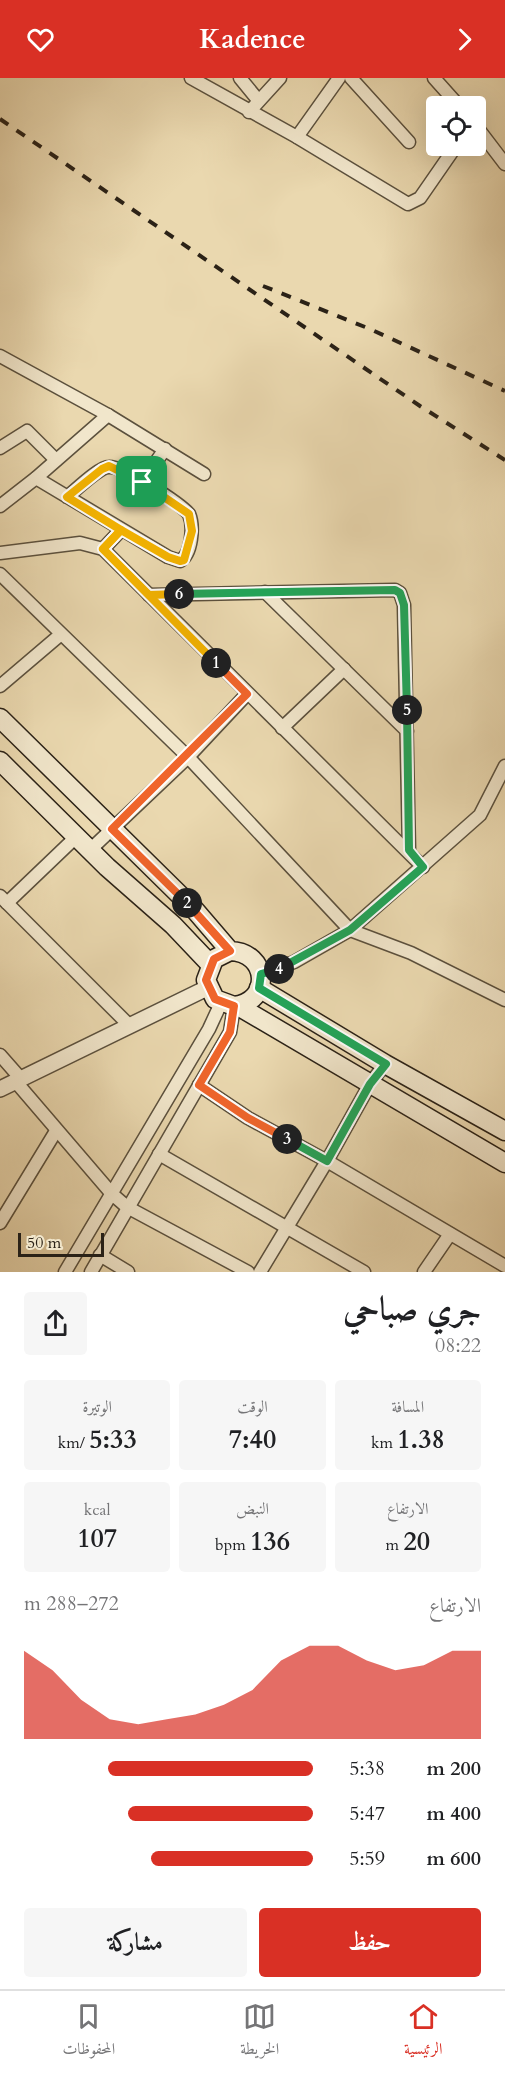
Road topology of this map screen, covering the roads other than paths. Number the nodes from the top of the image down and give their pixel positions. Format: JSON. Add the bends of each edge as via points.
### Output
{"nodes":[{"id":1,"x":191,"y":78,"type":"edge"},
{"id":2,"x":240,"y":78,"type":"edge"},
{"id":3,"x":280,"y":78,"type":"edge"},
{"id":4,"x":339,"y":78,"type":"edge"},
{"id":5,"x":351,"y":78,"type":"edge"},
{"id":6,"x":434,"y":78,"type":"edge"},
{"id":7,"x":450,"y":96,"type":"edge"},
{"id":8,"x":258,"y":100,"type":"junction"},
{"id":9,"x":249,"y":112,"type":"junction"},
{"id":10,"x":297,"y":137,"type":"junction"},
{"id":11,"x":486,"y":139,"type":"edge"},
{"id":12,"x":409,"y":142,"type":"dead end"},
{"id":13,"x":449,"y":156,"type":"edge"},
{"id":14,"x":505,"y":164,"type":"edge"},
{"id":15,"x":0,"y":356,"type":"edge"},
{"id":16,"x":108,"y":415,"type":"junction"},
{"id":17,"x":0,"y":448,"type":"edge"},
{"id":18,"x":165,"y":449,"type":"junction"},
{"id":19,"x":56,"y":460,"type":"junction"},
{"id":20,"x":204,"y":474,"type":"dead end"},
{"id":21,"x":36,"y":478,"type":"junction"},
{"id":22,"x":142,"y":482,"type":"junction"},
{"id":23,"x":67,"y":497,"type":"junction"},
{"id":24,"x":1,"y":504,"type":"edge"},
{"id":25,"x":121,"y":530,"type":"junction"},
{"id":26,"x":103,"y":549,"type":"junction"},
{"id":27,"x":0,"y":553,"type":"edge"},
{"id":28,"x":0,"y":574,"type":"edge"},
{"id":29,"x":265,"y":592,"type":"junction"},
{"id":30,"x":149,"y":595,"type":"junction"},
{"id":31,"x":60,"y":635,"type":"junction"},
{"id":32,"x":344,"y":669,"type":"junction"},
{"id":33,"x":0,"y":686,"type":"edge"},
{"id":34,"x":247,"y":694,"type":"junction"},
{"id":35,"x":0,"y":718,"type":"edge"},
{"id":36,"x":282,"y":728,"type":"junction"},
{"id":37,"x":407,"y":731,"type":"junction"},
{"id":38,"x":188,"y":757,"type":"junction"},
{"id":39,"x":0,"y":761,"type":"edge"},
{"id":40,"x":505,"y":766,"type":"edge"},
{"id":41,"x":112,"y":829,"type":"junction"},
{"id":42,"x":76,"y":837,"type":"junction"},
{"id":43,"x":90,"y":850,"type":"junction"},
{"id":44,"x":409,"y":850,"type":"junction"},
{"id":45,"x":423,"y":867,"type":"junction"},
{"id":46,"x":4,"y":899,"type":"edge"},
{"id":47,"x":350,"y":930,"type":"junction"},
{"id":48,"x":230,"y":951,"type":"junction"},
{"id":49,"x":210,"y":964,"type":"junction"},
{"id":50,"x":260,"y":981,"type":"junction"},
{"id":51,"x":207,"y":988,"type":"junction"},
{"id":52,"x":505,"y":1000,"type":"edge"},
{"id":53,"x":231,"y":1005,"type":"junction"},
{"id":54,"x":130,"y":1026,"type":"junction"},
{"id":55,"x":0,"y":1055,"type":"edge"},
{"id":56,"x":386,"y":1064,"type":"junction"},
{"id":57,"x":19,"y":1081,"type":"junction"},
{"id":58,"x":370,"y":1084,"type":"junction"},
{"id":59,"x":199,"y":1085,"type":"junction"},
{"id":60,"x":0,"y":1089,"type":"edge"},
{"id":61,"x":56,"y":1131,"type":"junction"},
{"id":62,"x":505,"y":1131,"type":"edge"},
{"id":63,"x":159,"y":1154,"type":"junction"},
{"id":64,"x":327,"y":1161,"type":"junction"},
{"id":65,"x":505,"y":1163,"type":"edge"},
{"id":66,"x":112,"y":1194,"type":"junction"},
{"id":67,"x":127,"y":1207,"type":"junction"},
{"id":68,"x":0,"y":1223,"type":"edge"},
{"id":69,"x":286,"y":1228,"type":"junction"},
{"id":70,"x":450,"y":1234,"type":"junction"},
{"id":71,"x":100,"y":1255,"type":"junction"},
{"id":72,"x":503,"y":1262,"type":"edge"},
{"id":73,"x":65,"y":1272,"type":"edge"},
{"id":74,"x":91,"y":1272,"type":"edge"},
{"id":75,"x":128,"y":1272,"type":"edge"},
{"id":76,"x":248,"y":1272,"type":"edge"},
{"id":77,"x":260,"y":1272,"type":"edge"},
{"id":78,"x":364,"y":1272,"type":"edge"},
{"id":79,"x":424,"y":1272,"type":"edge"}],
"edges":[{"from":1,"to":9,"type":"street"},
{"from":2,"to":8,"type":"street"},
{"from":3,"to":8,"type":"street"},
{"from":4,"to":10,"type":"street"},
{"from":5,"to":12,"type":"street"},
{"from":6,"to":7,"type":"street"},
{"from":8,"to":9,"type":"street"},
{"from":9,"to":10,"type":"street"},
{"from":10,"to":13,"type":"street","via":[[408,204],[420,198]]},
{"from":11,"to":14,"type":"street"},
{"from":15,"to":16,"type":"street"},
{"from":16,"to":18,"type":"street"},
{"from":16,"to":19,"type":"street"},
{"from":17,"to":19,"type":"street","via":[[27,431]]},
{"from":18,"to":20,"type":"street"},
{"from":18,"to":22,"type":"street"},
{"from":19,"to":21,"type":"street"},
{"from":21,"to":23,"type":"street"},
{"from":21,"to":24,"type":"street"},
{"from":22,"to":23,"type":"street","via":[[109,466]]},
{"from":22,"to":25,"type":"street","via":[[189,514],[192,531],[186,555],[175,560]]},
{"from":23,"to":25,"type":"street"},
{"from":25,"to":26,"type":"street"},
{"from":26,"to":27,"type":"street","via":[[80,543]]},
{"from":26,"to":30,"type":"street"},
{"from":28,"to":31,"type":"street"},
{"from":29,"to":30,"type":"street"},
{"from":29,"to":32,"type":"street"},
{"from":29,"to":37,"type":"street","via":[[400,593],[404,605]]},
{"from":30,"to":34,"type":"street"},
{"from":31,"to":33,"type":"street"},
{"from":31,"to":38,"type":"street"},
{"from":32,"to":36,"type":"street"},
{"from":32,"to":37,"type":"street"},
{"from":34,"to":36,"type":"street"},
{"from":34,"to":38,"type":"street"},
{"from":35,"to":41,"type":"main road"},
{"from":36,"to":44,"type":"street"},
{"from":37,"to":44,"type":"street"},
{"from":38,"to":41,"type":"street"},
{"from":38,"to":47,"type":"street"},
{"from":39,"to":42,"type":"main road"},
{"from":40,"to":45,"type":"street","via":[[480,815]]},
{"from":41,"to":43,"type":"street"},
{"from":41,"to":48,"type":"main road","via":[[194,909]]},
{"from":42,"to":43,"type":"main road"},
{"from":42,"to":46,"type":"street"},
{"from":43,"to":49,"type":"main road"},
{"from":44,"to":45,"type":"street"},
{"from":45,"to":47,"type":"street"},
{"from":46,"to":54,"type":"street"},
{"from":47,"to":50,"type":"street"},
{"from":47,"to":52,"type":"street","via":[[411,953]]},
{"from":48,"to":49,"type":"main road","via":[[218,955]]},
{"from":48,"to":50,"type":"main road","via":[[254,959]]},
{"from":49,"to":51,"type":"main road"},
{"from":50,"to":53,"type":"main road","via":[[251,1000]]},
{"from":50,"to":56,"type":"main road"},
{"from":51,"to":53,"type":"main road"},
{"from":51,"to":54,"type":"street"},
{"from":53,"to":58,"type":"main road"},
{"from":53,"to":59,"type":"street","via":[[230,1032]]},
{"from":53,"to":66,"type":"street","via":[[209,1029]]},
{"from":54,"to":57,"type":"street"},
{"from":55,"to":57,"type":"street"},
{"from":56,"to":58,"type":"street"},
{"from":56,"to":62,"type":"main road"},
{"from":57,"to":60,"type":"street"},
{"from":57,"to":61,"type":"street"},
{"from":58,"to":64,"type":"street"},
{"from":58,"to":65,"type":"main road"},
{"from":59,"to":63,"type":"street"},
{"from":59,"to":64,"type":"street","via":[[248,1118]]},
{"from":61,"to":66,"type":"street"},
{"from":61,"to":68,"type":"street"},
{"from":63,"to":67,"type":"street"},
{"from":63,"to":69,"type":"street"},
{"from":64,"to":69,"type":"street"},
{"from":64,"to":70,"type":"street"},
{"from":66,"to":67,"type":"street"},
{"from":66,"to":73,"type":"street"},
{"from":67,"to":71,"type":"street"},
{"from":67,"to":76,"type":"street"},
{"from":69,"to":77,"type":"street"},
{"from":69,"to":78,"type":"street"},
{"from":70,"to":72,"type":"street"},
{"from":70,"to":79,"type":"street"},
{"from":71,"to":74,"type":"street"},
{"from":71,"to":75,"type":"street"}]}
